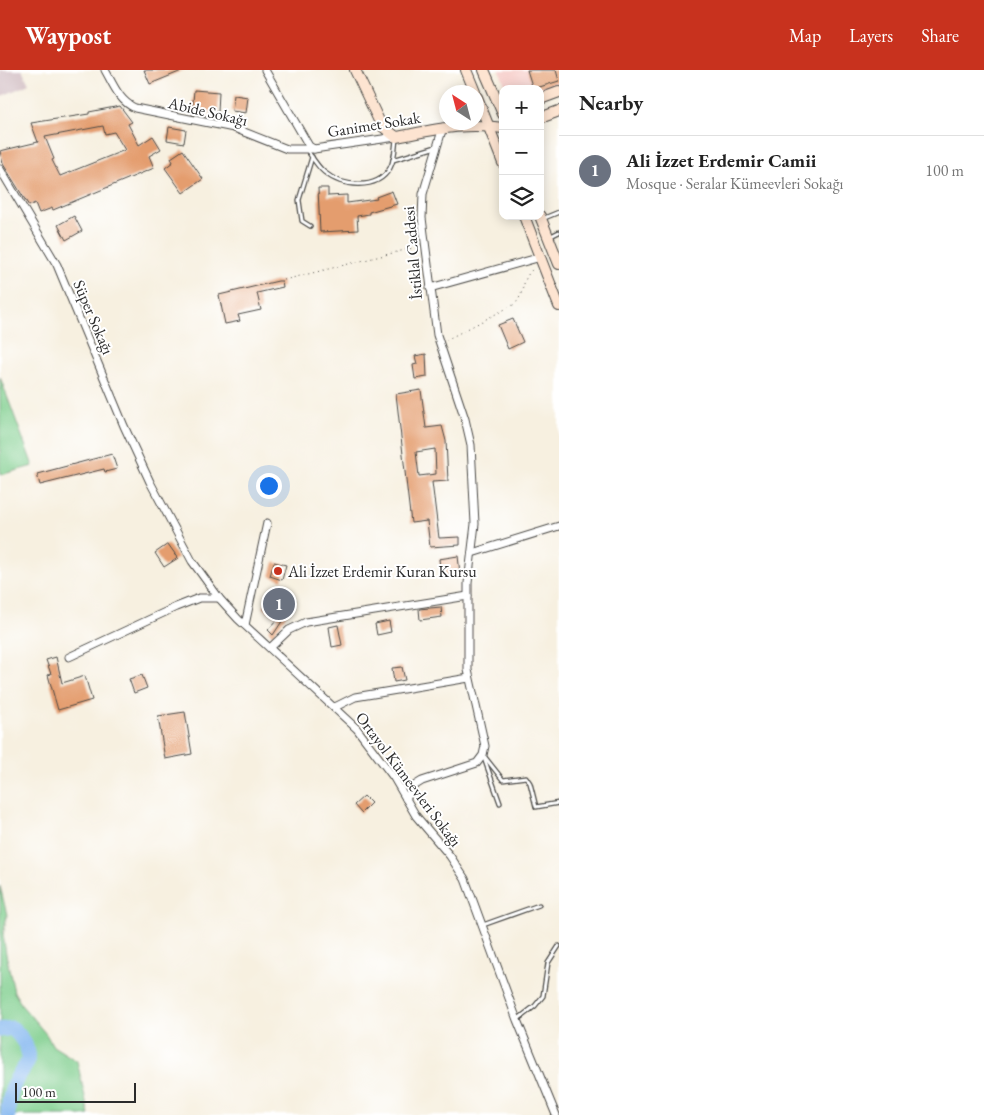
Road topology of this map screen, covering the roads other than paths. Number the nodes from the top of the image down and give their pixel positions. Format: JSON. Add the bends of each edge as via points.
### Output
{"nodes":[{"id":1,"x":105,"y":70,"type":"edge"},
{"id":2,"x":265,"y":70,"type":"edge"},
{"id":3,"x":355,"y":70,"type":"edge"},
{"id":4,"x":466,"y":70,"type":"edge"},
{"id":5,"x":484,"y":70,"type":"edge"},
{"id":6,"x":472,"y":85,"type":"edge"},
{"id":7,"x":559,"y":92,"type":"edge"},
{"id":8,"x":544,"y":98,"type":"edge"},
{"id":9,"x":499,"y":104,"type":"edge"},
{"id":10,"x":484,"y":109,"type":"edge"},
{"id":11,"x":559,"y":111,"type":"edge"},
{"id":12,"x":499,"y":112,"type":"edge"},
{"id":13,"x":544,"y":117,"type":"edge"},
{"id":14,"x":484,"y":119,"type":"edge"},
{"id":15,"x":484,"y":126,"type":"edge"},
{"id":16,"x":488,"y":126,"type":"junction"},
{"id":17,"x":439,"y":127,"type":"edge"},
{"id":18,"x":499,"y":127,"type":"edge"},
{"id":19,"x":444,"y":130,"type":"edge"},
{"id":20,"x":396,"y":137,"type":"junction"},
{"id":21,"x":436,"y":147,"type":"junction"},
{"id":22,"x":311,"y":149,"type":"junction"},
{"id":23,"x":499,"y":153,"type":"edge"},
{"id":24,"x":312,"y":157,"type":"junction"},
{"id":25,"x":393,"y":160,"type":"junction"},
{"id":26,"x":0,"y":169,"type":"edge"},
{"id":27,"x":559,"y":212,"type":"edge"},
{"id":28,"x":544,"y":217,"type":"edge"},
{"id":29,"x":526,"y":220,"type":"edge"},
{"id":30,"x":542,"y":220,"type":"edge"},
{"id":31,"x":310,"y":226,"type":"dead end"},
{"id":32,"x":559,"y":232,"type":"edge"},
{"id":33,"x":548,"y":237,"type":"junction"},
{"id":34,"x":541,"y":257,"type":"junction"},
{"id":35,"x":559,"y":264,"type":"edge"},
{"id":36,"x":430,"y":288,"type":"junction"},
{"id":37,"x":559,"y":306,"type":"edge"},
{"id":38,"x":150,"y":482,"type":"joint"},
{"id":39,"x":267,"y":523,"type":"dead end"},
{"id":40,"x":559,"y":526,"type":"edge"},
{"id":41,"x":472,"y":554,"type":"junction"},
{"id":42,"x":468,"y":596,"type":"junction"},
{"id":43,"x":219,"y":598,"type":"junction"},
{"id":44,"x":245,"y":625,"type":"junction"},
{"id":45,"x":270,"y":648,"type":"junction"},
{"id":46,"x":69,"y":658,"type":"dead end"},
{"id":47,"x":469,"y":678,"type":"junction"},
{"id":48,"x":335,"y":707,"type":"junction"},
{"id":49,"x":483,"y":755,"type":"junction"},
{"id":50,"x":406,"y":799,"type":"junction"},
{"id":51,"x":500,"y":803,"type":"dead end"},
{"id":52,"x":559,"y":803,"type":"edge"},
{"id":53,"x":539,"y":905,"type":"dead end"},
{"id":54,"x":483,"y":925,"type":"junction"},
{"id":55,"x":559,"y":946,"type":"edge"},
{"id":56,"x":517,"y":1020,"type":"junction"},
{"id":57,"x":556,"y":1115,"type":"edge"}],
"edges":[{"from":1,"to":22,"type":"street","name":"Abide Sokağı","via":[[124,102],[144,110],[234,128],[288,149]]},
{"from":2,"to":22,"type":"street","name":"Ganimet Sokak","via":[[304,142]]},
{"from":3,"to":20,"type":"main road","via":[[381,125]]},
{"from":4,"to":6,"type":"main road"},
{"from":5,"to":9,"type":"main road"},
{"from":7,"to":8,"type":"main road"},
{"from":10,"to":12,"type":"main road"},
{"from":11,"to":13,"type":"main road"},
{"from":14,"to":16,"type":"main road"},
{"from":15,"to":16,"type":"main road","name":"Ganimet Sokak"},
{"from":16,"to":18,"type":"main road","name":"Ganimet Sokak"},
{"from":16,"to":23,"type":"main road"},
{"from":17,"to":20,"type":"main road","name":"Ganimet Sokak"},
{"from":19,"to":21,"type":"street","name":"İstiklal Caddesi"},
{"from":20,"to":22,"type":"street","name":"Ganimet Sokak"},
{"from":20,"to":25,"type":"lane"},
{"from":21,"to":25,"type":"lane"},
{"from":21,"to":36,"type":"street","name":"İstiklal Caddesi","via":[[423,194]]},
{"from":22,"to":24,"type":"lane"},
{"from":24,"to":25,"type":"lane","via":[[333,178],[360,184],[384,177]]},
{"from":24,"to":31,"type":"lane","via":[[299,200],[302,221]]},
{"from":26,"to":38,"type":"street","name":"Süper Sokağı","via":[[57,265]]},
{"from":27,"to":28,"type":"lane"},
{"from":29,"to":34,"type":"main road"},
{"from":30,"to":33,"type":"main road"},
{"from":32,"to":33,"type":"lane"},
{"from":33,"to":35,"type":"main road"},
{"from":34,"to":36,"type":"street"},
{"from":34,"to":37,"type":"main road"},
{"from":36,"to":41,"type":"street","name":"İstiklal Caddesi","via":[[439,344],[465,419],[470,445],[475,506]]},
{"from":38,"to":43,"type":"street","name":"Ortayol Kümeevleri Sokağı","via":[[192,561]]},
{"from":39,"to":44,"type":"street"},
{"from":40,"to":41,"type":"street"},
{"from":41,"to":42,"type":"street","name":"İstiklal Caddesi"},
{"from":42,"to":45,"type":"street","via":[[306,622],[289,630]]},
{"from":42,"to":47,"type":"street","name":"İstiklal Caddesi"},
{"from":43,"to":44,"type":"street","name":"Ortayol Kümeevleri Sokağı"},
{"from":43,"to":46,"type":"street","via":[[199,598],[176,606]]},
{"from":44,"to":45,"type":"street","name":"Ortayol Kümeevleri Sokağı"},
{"from":45,"to":48,"type":"street","name":"Ortayol Kümeevleri Sokağı"},
{"from":47,"to":48,"type":"street","via":[[355,697]]},
{"from":47,"to":49,"type":"street","name":"İstiklal Caddesi","via":[[484,739]]},
{"from":48,"to":50,"type":"street","name":"Ortayol Kümeevleri Sokağı","via":[[368,742]]},
{"from":49,"to":50,"type":"street","via":[[472,765],[417,783]]},
{"from":49,"to":51,"type":"lane"},
{"from":49,"to":52,"type":"lane","via":[[503,780],[526,777],[536,807]]},
{"from":50,"to":54,"type":"street","name":"Ortayol Kümeevleri Sokağı","via":[[459,869]]},
{"from":53,"to":54,"type":"lane"},
{"from":54,"to":56,"type":"street","name":"Ortayol Kümeevleri Sokağı"},
{"from":55,"to":56,"type":"lane","via":[[548,962],[543,996]]},
{"from":56,"to":57,"type":"street","name":"Ortayol Kümeevleri Sokağı"}]}
